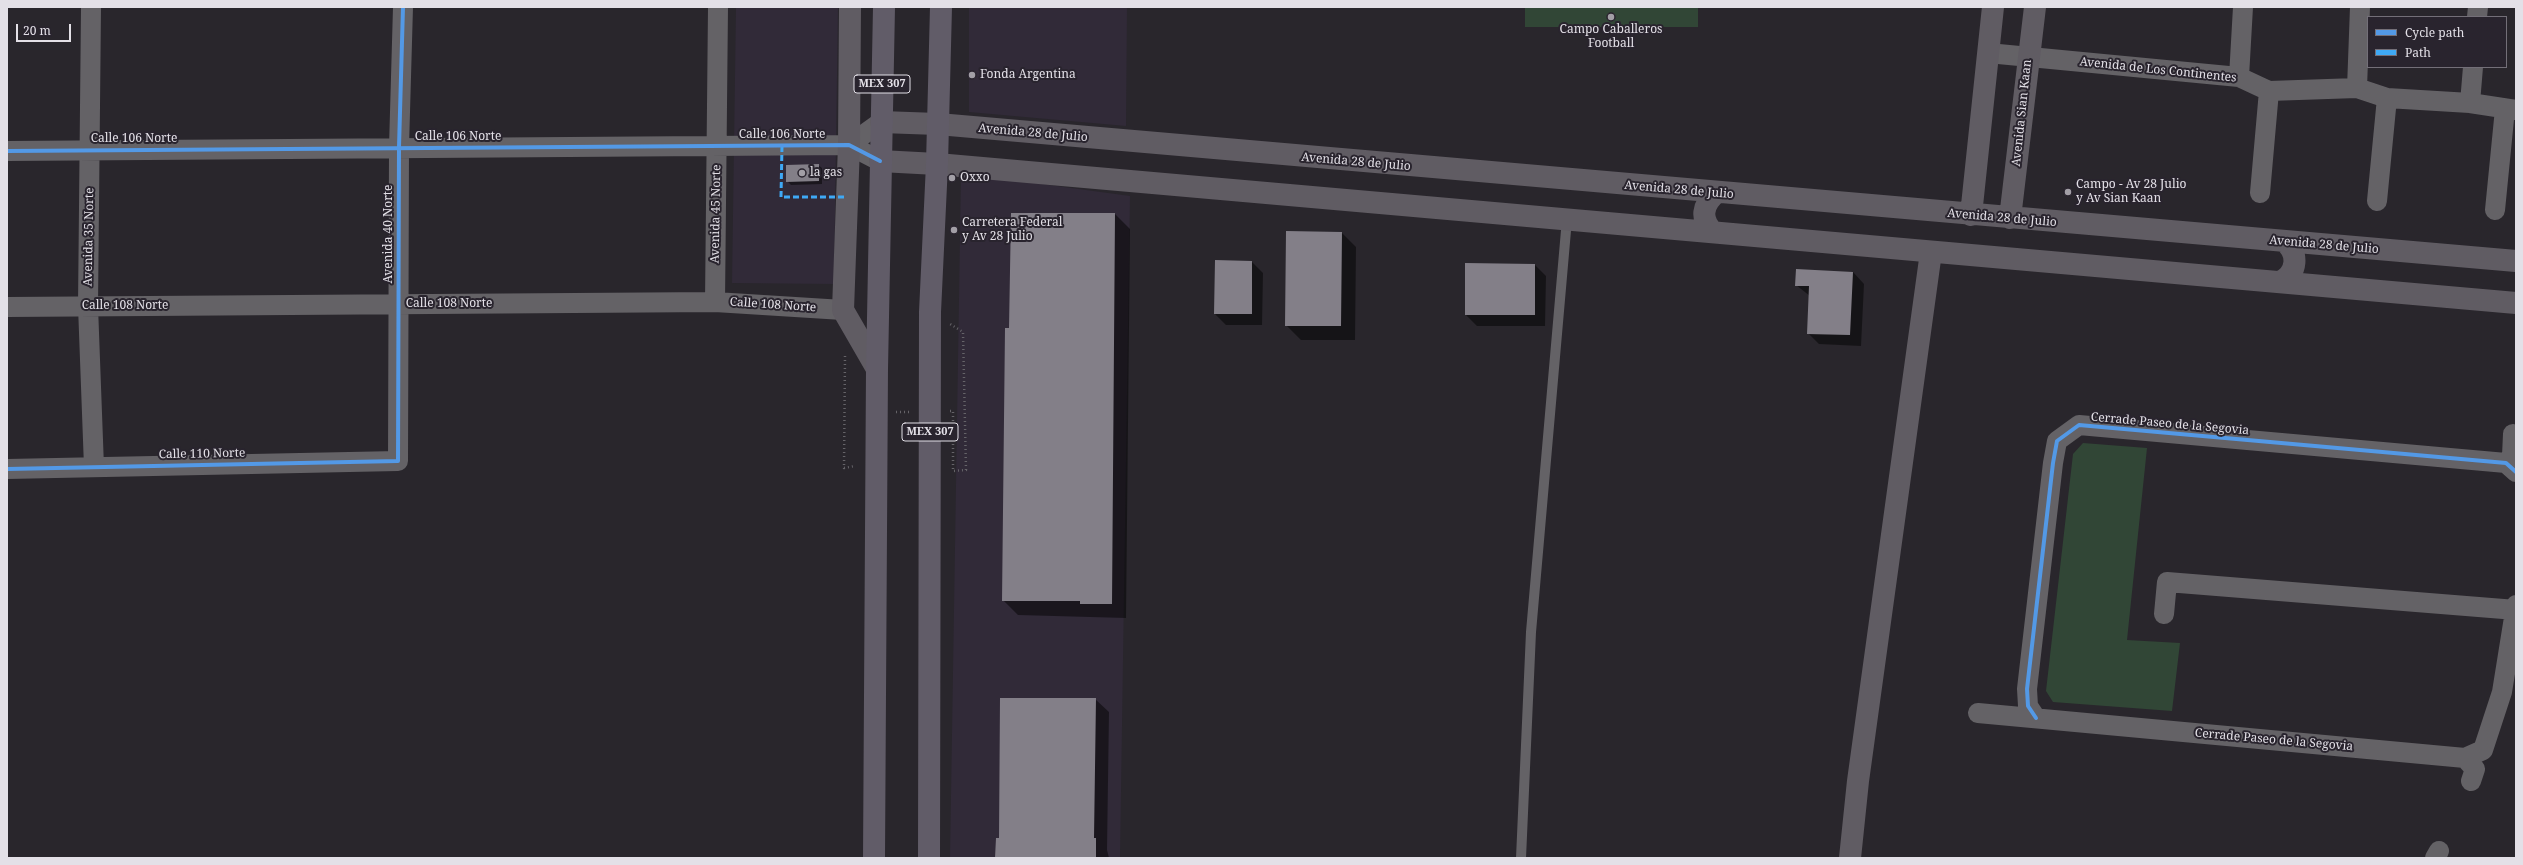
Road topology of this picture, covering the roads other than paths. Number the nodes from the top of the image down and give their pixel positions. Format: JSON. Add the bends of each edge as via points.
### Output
{"nodes":[{"id":1,"x":91,"y":7,"type":"edge"},
{"id":2,"x":403,"y":7,"type":"edge"},
{"id":3,"x":718,"y":7,"type":"edge"},
{"id":4,"x":850,"y":7,"type":"edge"},
{"id":5,"x":884,"y":7,"type":"edge"},
{"id":6,"x":941,"y":7,"type":"edge"},
{"id":7,"x":1993,"y":7,"type":"edge"},
{"id":8,"x":2035,"y":7,"type":"edge"},
{"id":9,"x":2243,"y":7,"type":"edge"},
{"id":10,"x":2360,"y":7,"type":"edge"},
{"id":11,"x":1988,"y":53,"type":"junction"},
{"id":12,"x":2029,"y":58,"type":"junction"},
{"id":13,"x":2473,"y":68,"type":"edge"},
{"id":14,"x":2239,"y":76,"type":"junction"},
{"id":15,"x":2357,"y":88,"type":"junction"},
{"id":16,"x":2268,"y":91,"type":"junction"},
{"id":17,"x":2387,"y":98,"type":"junction"},
{"id":18,"x":2470,"y":103,"type":"junction"},
{"id":19,"x":2511,"y":109,"type":"edge"},
{"id":20,"x":881,"y":122,"type":"junction"},
{"id":21,"x":938,"y":124,"type":"junction"},
{"id":22,"x":717,"y":145,"type":"junction"},
{"id":23,"x":849,"y":145,"type":"junction"},
{"id":24,"x":399,"y":147,"type":"junction"},
{"id":25,"x":90,"y":149,"type":"junction"},
{"id":26,"x":7,"y":151,"type":"edge"},
{"id":27,"x":880,"y":161,"type":"junction"},
{"id":28,"x":937,"y":164,"type":"junction"},
{"id":29,"x":1716,"y":193,"type":"junction"},
{"id":30,"x":2260,"y":193,"type":"dead end"},
{"id":31,"x":2377,"y":201,"type":"dead end"},
{"id":32,"x":2495,"y":210,"type":"dead end"},
{"id":33,"x":1971,"y":215,"type":"junction"},
{"id":34,"x":1567,"y":218,"type":"junction"},
{"id":35,"x":2010,"y":218,"type":"junction"},
{"id":36,"x":1713,"y":232,"type":"junction"},
{"id":37,"x":2284,"y":241,"type":"junction"},
{"id":38,"x":1931,"y":252,"type":"junction"},
{"id":39,"x":2516,"y":261,"type":"edge"},
{"id":40,"x":2280,"y":282,"type":"junction"},
{"id":41,"x":715,"y":302,"type":"junction"},
{"id":42,"x":2516,"y":303,"type":"edge"},
{"id":43,"x":400,"y":304,"type":"junction"},
{"id":44,"x":88,"y":306,"type":"junction"},
{"id":45,"x":7,"y":307,"type":"edge"},
{"id":46,"x":843,"y":310,"type":"junction"},
{"id":47,"x":877,"y":369,"type":"junction"},
{"id":48,"x":2513,"y":434,"type":"dead end"},
{"id":49,"x":398,"y":461,"type":"joint"},
{"id":50,"x":94,"y":467,"type":"junction"},
{"id":51,"x":2511,"y":468,"type":"edge"},
{"id":52,"x":7,"y":469,"type":"edge"},
{"id":53,"x":2516,"y":605,"type":"edge"},
{"id":54,"x":2516,"y":610,"type":"edge"},
{"id":55,"x":2164,"y":614,"type":"dead end"},
{"id":56,"x":2509,"y":694,"type":"edge"},
{"id":57,"x":1978,"y":713,"type":"dead end"},
{"id":58,"x":2036,"y":718,"type":"junction"},
{"id":59,"x":2465,"y":758,"type":"junction"},
{"id":60,"x":2471,"y":781,"type":"dead end"},
{"id":61,"x":874,"y":858,"type":"edge"},
{"id":62,"x":929,"y":858,"type":"edge"},
{"id":63,"x":1521,"y":858,"type":"edge"},
{"id":64,"x":1850,"y":858,"type":"edge"}],
"edges":[{"from":1,"to":25,"type":"street","name":"Avenida 35 Norte"},
{"from":2,"to":24,"type":"street","name":"Avenida 40 Norte"},
{"from":3,"to":22,"type":"street","name":"Avenida 45 Norte"},
{"from":4,"to":23,"type":"main road"},
{"from":5,"to":20,"type":"highway","number":"MEX 307"},
{"from":6,"to":21,"type":"highway","number":"MEX 307"},
{"from":7,"to":11,"type":"main road"},
{"from":8,"to":12,"type":"main road","name":"Avenida Sian Kaan"},
{"from":9,"to":14,"type":"street"},
{"from":10,"to":15,"type":"street"},
{"from":11,"to":12,"type":"street","name":"Avenida de Los Continentes"},
{"from":11,"to":33,"type":"main road"},
{"from":12,"to":14,"type":"street","name":"Avenida de Los Continentes"},
{"from":12,"to":35,"type":"main road","name":"Avenida Sian Kaan"},
{"from":13,"to":18,"type":"street"},
{"from":14,"to":16,"type":"street","name":"Avenida de Los Continentes"},
{"from":15,"to":16,"type":"street","name":"Avenida de Los Continentes"},
{"from":15,"to":17,"type":"street","name":"Avenida de Los Continentes"},
{"from":16,"to":30,"type":"street"},
{"from":17,"to":18,"type":"street","name":"Avenida de Los Continentes"},
{"from":17,"to":31,"type":"street"},
{"from":18,"to":19,"type":"street","name":"Avenida de Los Continentes"},
{"from":19,"to":32,"type":"street"},
{"from":20,"to":21,"type":"main road","name":"Avenida 28 de Julio"},
{"from":20,"to":23,"type":"street"},
{"from":20,"to":27,"type":"highway","number":"MEX 307"},
{"from":21,"to":28,"type":"highway","number":"MEX 307"},
{"from":21,"to":29,"type":"main road","name":"Avenida 28 de Julio"},
{"from":22,"to":23,"type":"street","name":"Calle 106 Norte"},
{"from":22,"to":24,"type":"street","name":"Calle 106 Norte"},
{"from":22,"to":41,"type":"street","name":"Avenida 45 Norte"},
{"from":23,"to":27,"type":"street","name":"Calle 106 Norte"},
{"from":23,"to":46,"type":"main road"},
{"from":24,"to":25,"type":"street","name":"Calle 106 Norte"},
{"from":24,"to":43,"type":"street","name":"Avenida 40 Norte"},
{"from":25,"to":26,"type":"street","name":"Calle 106 Norte"},
{"from":25,"to":44,"type":"street","name":"Avenida 35 Norte"},
{"from":27,"to":28,"type":"main road","name":"Calle 106 Norte"},
{"from":27,"to":47,"type":"highway","number":"MEX 307"},
{"from":28,"to":34,"type":"main road"},
{"from":28,"to":62,"type":"highway","number":"MEX 307","via":[[930,312]]},
{"from":29,"to":33,"type":"main road","name":"Avenida 28 de Julio"},
{"from":29,"to":36,"type":"main road","via":[[1706,204],[1704,211],[1707,226]]},
{"from":33,"to":35,"type":"main road","name":"Avenida 28 de Julio"},
{"from":34,"to":36,"type":"main road"},
{"from":34,"to":63,"type":"lane","via":[[1531,632]]},
{"from":35,"to":37,"type":"main road","name":"Avenida 28 de Julio"},
{"from":36,"to":38,"type":"main road"},
{"from":37,"to":39,"type":"main road","name":"Avenida 28 de Julio"},
{"from":37,"to":40,"type":"main road","via":[[2293,251],[2295,266],[2286,279]]},
{"from":38,"to":40,"type":"main road"},
{"from":38,"to":64,"type":"main road","via":[[1858,780]]},
{"from":40,"to":42,"type":"main road"},
{"from":41,"to":43,"type":"street","name":"Calle 108 Norte"},
{"from":41,"to":46,"type":"street","name":"Calle 108 Norte"},
{"from":43,"to":44,"type":"street","name":"Calle 108 Norte"},
{"from":43,"to":49,"type":"street","name":"Avenida 40 Norte"},
{"from":44,"to":45,"type":"street","name":"Calle 108 Norte"},
{"from":44,"to":50,"type":"street","name":"Avenida 35 Norte"},
{"from":46,"to":47,"type":"main road"},
{"from":47,"to":61,"type":"highway","number":"MEX 307"},
{"from":48,"to":51,"type":"street","name":"Cerrade Paseo de la Segovia"},
{"from":49,"to":50,"type":"street","name":"Calle 110 Norte"},
{"from":50,"to":52,"type":"street","name":"Calle 110 Norte"},
{"from":51,"to":58,"type":"street","name":"Cerrade Paseo de la Segovia","via":[[2079,425],[2057,441],[2053,463],[2027,689],[2028,706]]},
{"from":53,"to":54,"type":"street"},
{"from":54,"to":55,"type":"street","via":[[2167,582]]},
{"from":54,"to":56,"type":"street"},
{"from":56,"to":59,"type":"street","via":[[2482,750]]},
{"from":57,"to":58,"type":"street","name":"Cerrade Paseo de la Segovia"},
{"from":58,"to":59,"type":"street","name":"Cerrade Paseo de la Segovia"},
{"from":59,"to":60,"type":"street","via":[[2474,768]]}]}
